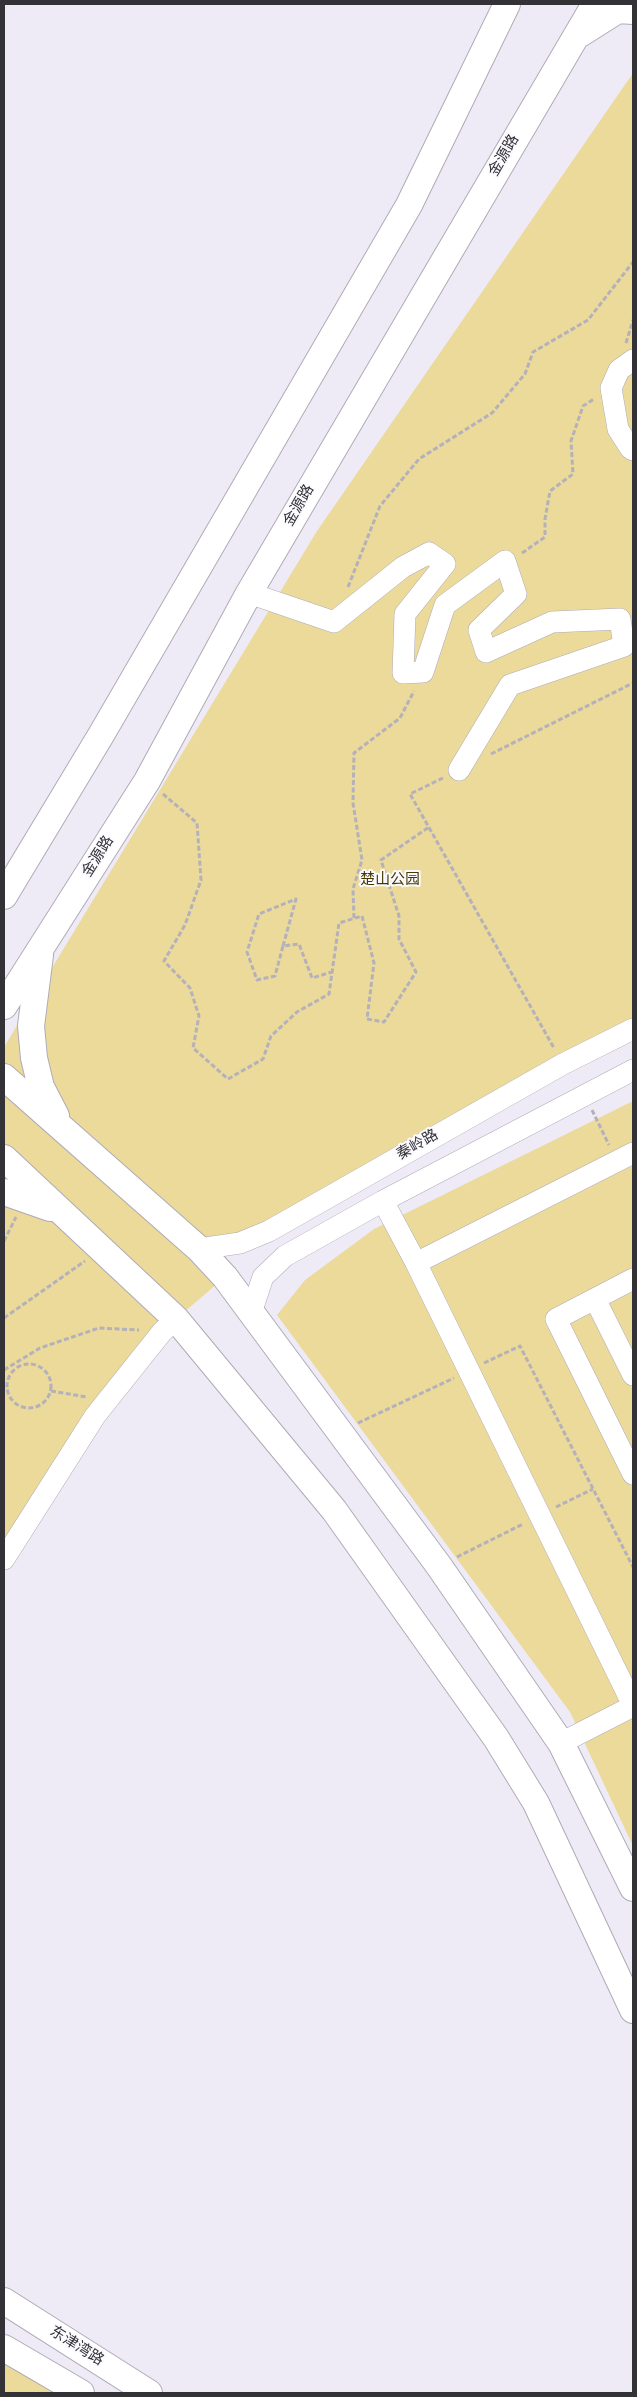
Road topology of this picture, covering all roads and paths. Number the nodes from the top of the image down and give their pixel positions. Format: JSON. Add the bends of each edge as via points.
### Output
{"nodes":[{"id":1,"x":507,"y":4,"type":"edge"},
{"id":2,"x":595,"y":4,"type":"edge"},
{"id":3,"x":633,"y":11,"type":"edge"},
{"id":4,"x":573,"y":38,"type":"junction"},
{"id":5,"x":633,"y":263,"type":"edge"},
{"id":6,"x":633,"y":360,"type":"edge"},
{"id":7,"x":611,"y":388,"type":"junction"},
{"id":8,"x":633,"y":450,"type":"edge"},
{"id":9,"x":505,"y":561,"type":"junction"},
{"id":10,"x":249,"y":593,"type":"junction"},
{"id":11,"x":334,"y":622,"type":"junction"},
{"id":12,"x":423,"y":672,"type":"junction"},
{"id":13,"x":633,"y":683,"type":"edge"},
{"id":14,"x":459,"y":770,"type":"junction"},
{"id":15,"x":147,"y":781,"type":"junction"},
{"id":16,"x":429,"y":827,"type":"junction"},
{"id":17,"x":4,"y":896,"type":"edge"},
{"id":18,"x":354,"y":918,"type":"junction"},
{"id":19,"x":42,"y":946,"type":"junction"},
{"id":20,"x":283,"y":946,"type":"junction"},
{"id":21,"x":332,"y":972,"type":"junction"},
{"id":22,"x":4,"y":1006,"type":"edge"},
{"id":23,"x":633,"y":1029,"type":"edge"},
{"id":24,"x":563,"y":1064,"type":"junction"},
{"id":25,"x":633,"y":1070,"type":"edge"},
{"id":26,"x":4,"y":1077,"type":"edge"},
{"id":27,"x":585,"y":1095,"type":"junction"},
{"id":28,"x":62,"y":1128,"type":"junction"},
{"id":29,"x":625,"y":1157,"type":"edge"},
{"id":30,"x":4,"y":1158,"type":"edge"},
{"id":31,"x":4,"y":1192,"type":"edge"},
{"id":32,"x":382,"y":1201,"type":"junction"},
{"id":33,"x":60,"y":1211,"type":"junction"},
{"id":34,"x":20,"y":1212,"type":"dead end"},
{"id":35,"x":4,"y":1241,"type":"edge"},
{"id":36,"x":199,"y":1249,"type":"junction"},
{"id":37,"x":102,"y":1251,"type":"junction"},
{"id":38,"x":416,"y":1263,"type":"junction"},
{"id":39,"x":633,"y":1279,"type":"edge"},
{"id":40,"x":595,"y":1299,"type":"junction"},
{"id":41,"x":251,"y":1314,"type":"junction"},
{"id":42,"x":4,"y":1318,"type":"edge"},
{"id":43,"x":169,"y":1326,"type":"junction"},
{"id":44,"x":4,"y":1370,"type":"edge"},
{"id":45,"x":633,"y":1375,"type":"edge"},
{"id":46,"x":51,"y":1391,"type":"junction"},
{"id":47,"x":79,"y":1396,"type":"dead end"},
{"id":48,"x":633,"y":1471,"type":"edge"},
{"id":49,"x":593,"y":1489,"type":"dead end"},
{"id":50,"x":540,"y":1515,"type":"junction"},
{"id":51,"x":4,"y":1559,"type":"edge"},
{"id":52,"x":439,"y":1566,"type":"junction"},
{"id":53,"x":633,"y":1706,"type":"edge"},
{"id":54,"x":561,"y":1743,"type":"junction"},
{"id":55,"x":633,"y":1888,"type":"edge"},
{"id":56,"x":633,"y":2010,"type":"edge"},
{"id":57,"x":4,"y":2301,"type":"edge"},
{"id":58,"x":4,"y":2348,"type":"edge"},
{"id":59,"x":81,"y":2393,"type":"edge"},
{"id":60,"x":149,"y":2393,"type":"edge"}],
"edges":[{"from":1,"to":17,"type":"main road","via":[[409,205]]},
{"from":2,"to":4,"type":"main road","name":"金源路"},
{"from":3,"to":4,"type":"main road","via":[[618,10]]},
{"from":4,"to":10,"type":"main road","name":"金源路"},
{"from":5,"to":11,"type":"path","via":[[588,320],[533,352],[525,374],[492,413],[419,460],[380,506]]},
{"from":6,"to":7,"type":"street","via":[[619,370]]},
{"from":7,"to":8,"type":"street","via":[[618,429]]},
{"from":7,"to":9,"type":"path","via":[[583,406],[571,441],[573,474],[550,491],[545,537]]},
{"from":9,"to":12,"type":"street","via":[[445,605]]},
{"from":9,"to":14,"type":"street","via":[[516,594],[479,630],[486,652],[552,622],[620,619],[624,646],[510,685]]},
{"from":10,"to":11,"type":"street"},
{"from":10,"to":15,"type":"main road","name":"金源路"},
{"from":11,"to":12,"type":"street","via":[[403,567],[429,553],[445,564],[405,614],[403,673]]},
{"from":12,"to":18,"type":"path","via":[[400,718],[354,753],[353,803],[362,860],[353,889]]},
{"from":13,"to":14,"type":"path"},
{"from":14,"to":16,"type":"path","via":[[410,794]]},
{"from":15,"to":19,"type":"main road","name":"金源路"},
{"from":15,"to":21,"type":"path","via":[[197,823],[201,880],[185,925],[164,961],[190,988],[199,1016],[193,1048],[228,1080],[263,1059],[271,1036],[297,1012],[328,994]]},
{"from":16,"to":18,"type":"path","via":[[381,860],[399,916],[399,939],[416,972],[384,1022],[367,1019],[374,963],[362,916]]},
{"from":16,"to":24,"type":"path"},
{"from":18,"to":21,"type":"path","via":[[339,923]]},
{"from":19,"to":22,"type":"main road","name":"金源路"},
{"from":19,"to":28,"type":"main road","via":[[31,1026],[34,1058],[41,1087]]},
{"from":20,"to":20,"type":"path","via":[[275,976],[257,980],[246,952],[259,914],[296,899]]},
{"from":20,"to":21,"type":"path","via":[[300,944],[312,978]]},
{"from":23,"to":24,"type":"street","name":"秦岭路"},
{"from":24,"to":36,"type":"street","name":"秦岭路","via":[[269,1231],[240,1243]]},
{"from":25,"to":27,"type":"street","name":"秦岭路"},
{"from":26,"to":28,"type":"main road"},
{"from":27,"to":29,"type":"path"},
{"from":27,"to":32,"type":"street","name":"秦岭路"},
{"from":28,"to":36,"type":"main road"},
{"from":29,"to":38,"type":"street"},
{"from":30,"to":33,"type":"main road"},
{"from":31,"to":33,"type":"main road"},
{"from":32,"to":38,"type":"street"},
{"from":32,"to":41,"type":"street","name":"秦岭路","via":[[286,1256],[263,1277]]},
{"from":33,"to":37,"type":"main road"},
{"from":34,"to":35,"type":"path"},
{"from":36,"to":41,"type":"main road","via":[[225,1277]]},
{"from":37,"to":42,"type":"path"},
{"from":37,"to":43,"type":"main road"},
{"from":38,"to":50,"type":"street"},
{"from":39,"to":40,"type":"street"},
{"from":40,"to":45,"type":"street"},
{"from":40,"to":48,"type":"street","via":[[556,1319]]},
{"from":41,"to":52,"type":"main road"},
{"from":43,"to":44,"type":"path","via":[[99,1328],[40,1348]]},
{"from":43,"to":51,"type":"street","via":[[95,1416]]},
{"from":43,"to":56,"type":"main road","via":[[334,1510],[496,1738],[536,1803]]},
{"from":46,"to":46,"type":"path","via":[[37,1407],[23,1407],[8,1393],[8,1379],[17,1368],[32,1364],[45,1370]]},
{"from":46,"to":47,"type":"path"},
{"from":49,"to":50,"type":"path"},
{"from":50,"to":52,"type":"path"},
{"from":50,"to":53,"type":"street"},
{"from":52,"to":54,"type":"main road"},
{"from":53,"to":54,"type":"street"},
{"from":54,"to":55,"type":"main road"},
{"from":57,"to":60,"type":"main road","name":"东津湾路"},
{"from":58,"to":59,"type":"main road"}]}
